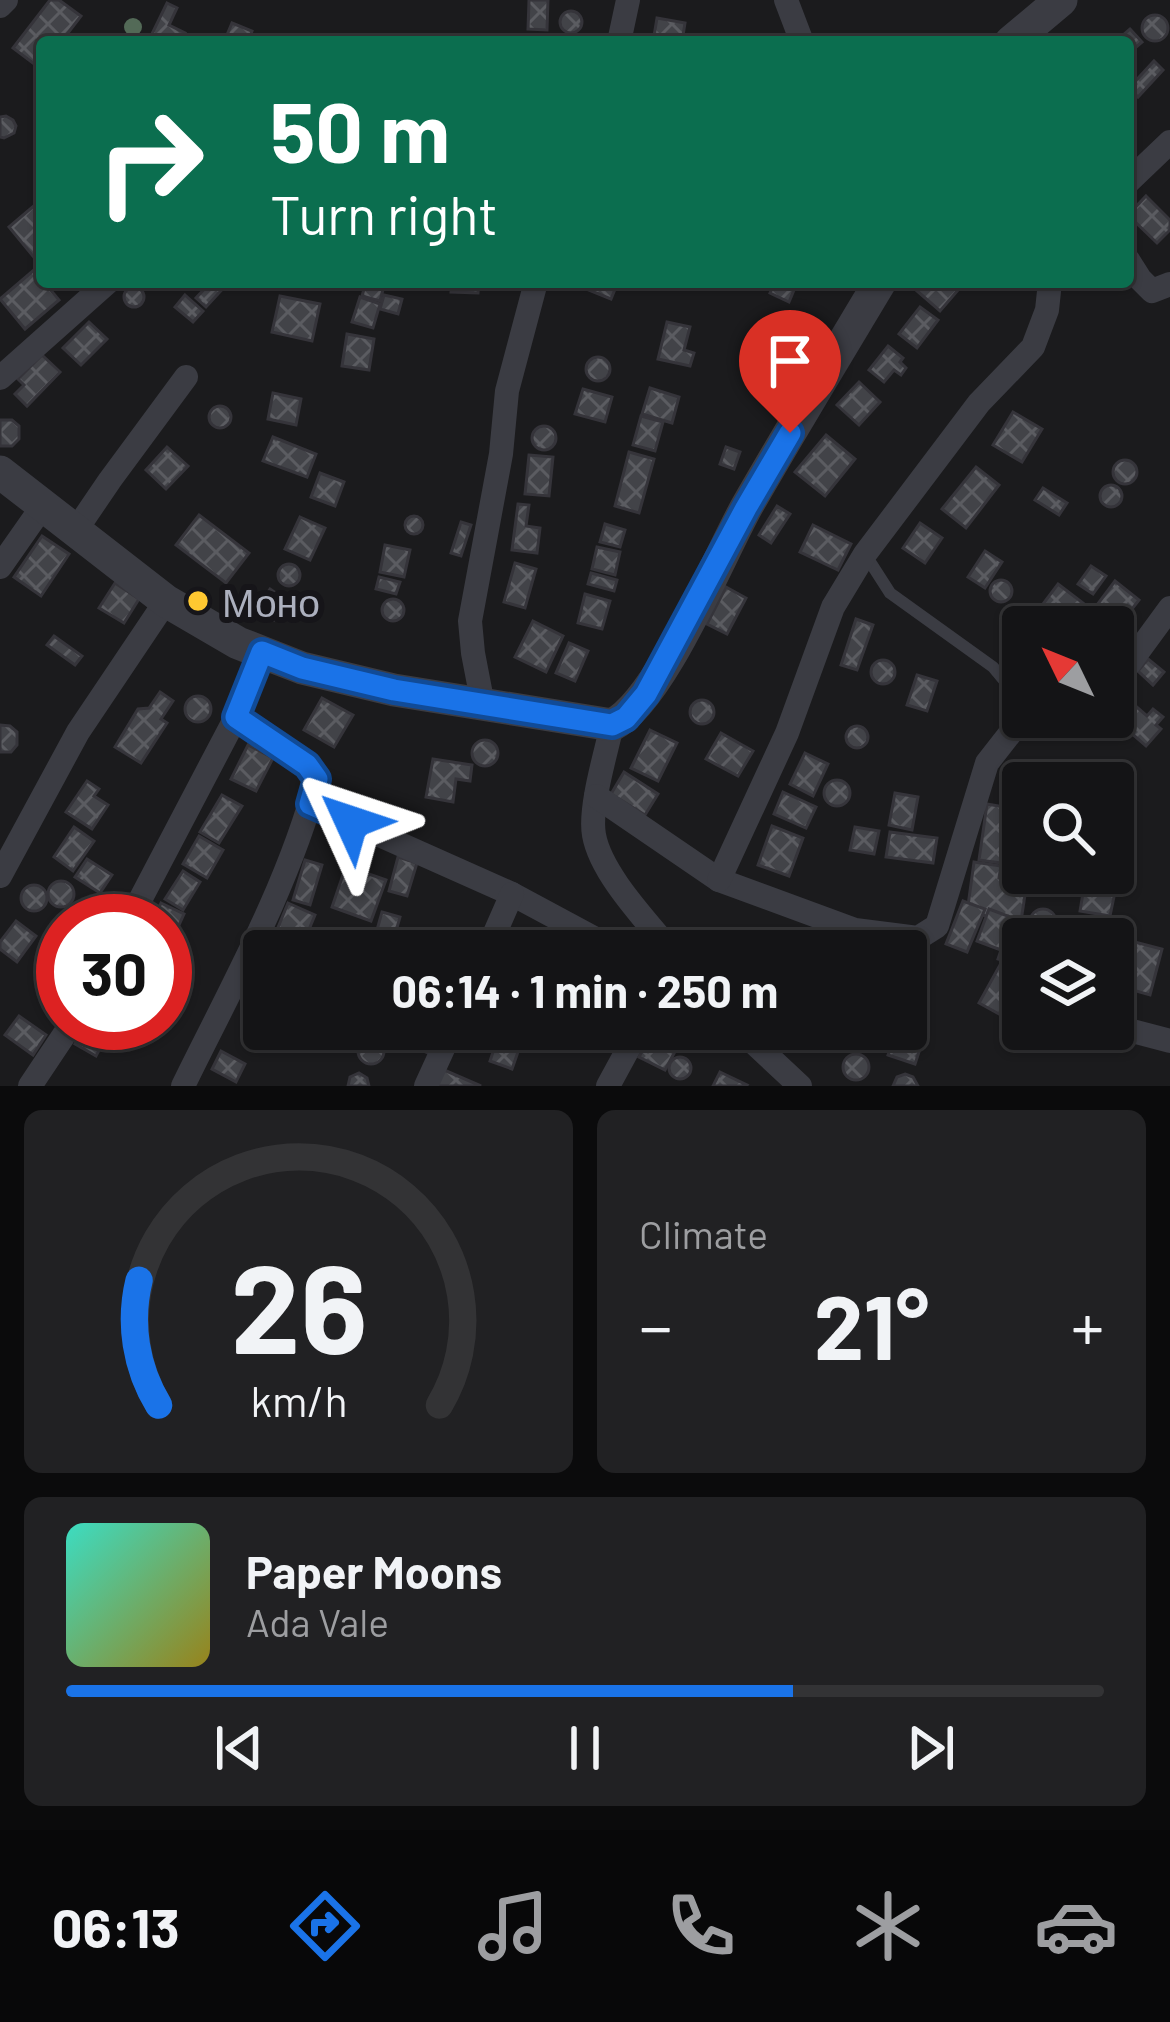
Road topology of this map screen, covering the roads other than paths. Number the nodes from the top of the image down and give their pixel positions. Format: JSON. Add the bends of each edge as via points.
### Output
{"nodes":[{"id":1,"x":628,"y":0,"type":"edge"},
{"id":2,"x":786,"y":0,"type":"edge"},
{"id":3,"x":1061,"y":0,"type":"edge"},
{"id":4,"x":621,"y":36,"type":"edge"},
{"id":5,"x":800,"y":36,"type":"edge"},
{"id":6,"x":1018,"y":36,"type":"edge"},
{"id":7,"x":1170,"y":142,"type":"edge"},
{"id":8,"x":1134,"y":176,"type":"edge"},
{"id":9,"x":1134,"y":270,"type":"edge"},
{"id":10,"x":1170,"y":284,"type":"edge"},
{"id":11,"x":101,"y":288,"type":"edge"},
{"id":12,"x":534,"y":288,"type":"edge"},
{"id":13,"x":876,"y":288,"type":"edge"},
{"id":14,"x":1049,"y":288,"type":"edge"},
{"id":15,"x":186,"y":377,"type":"dead end"},
{"id":16,"x":0,"y":378,"type":"edge"},
{"id":17,"x":0,"y":472,"type":"edge"},
{"id":18,"x":43,"y":507,"type":"junction"},
{"id":19,"x":76,"y":530,"type":"junction"},
{"id":20,"x":865,"y":554,"type":"junction"},
{"id":21,"x":0,"y":567,"type":"edge"},
{"id":22,"x":166,"y":601,"type":"junction"},
{"id":23,"x":1170,"y":608,"type":"edge"},
{"id":24,"x":262,"y":652,"type":"junction"},
{"id":25,"x":1134,"y":658,"type":"edge"},
{"id":26,"x":1002,"y":678,"type":"edge"},
{"id":27,"x":483,"y":705,"type":"junction"},
{"id":28,"x":236,"y":717,"type":"junction"},
{"id":29,"x":612,"y":725,"type":"junction"},
{"id":30,"x":1007,"y":738,"type":"edge"},
{"id":31,"x":596,"y":796,"type":"junction"},
{"id":32,"x":310,"y":804,"type":"junction"},
{"id":33,"x":0,"y":875,"type":"edge"},
{"id":34,"x":719,"y":880,"type":"junction"},
{"id":35,"x":143,"y":894,"type":"edge"},
{"id":36,"x":512,"y":894,"type":"junction"},
{"id":37,"x":496,"y":930,"type":"edge"},
{"id":38,"x":578,"y":930,"type":"edge"},
{"id":39,"x":654,"y":930,"type":"edge"},
{"id":40,"x":1134,"y":1032,"type":"edge"},
{"id":41,"x":1170,"y":1041,"type":"edge"},
{"id":42,"x":54,"y":1050,"type":"edge"},
{"id":43,"x":442,"y":1050,"type":"edge"},
{"id":44,"x":628,"y":1050,"type":"edge"},
{"id":45,"x":761,"y":1050,"type":"edge"},
{"id":46,"x":30,"y":1086,"type":"edge"},
{"id":47,"x":183,"y":1086,"type":"edge"},
{"id":48,"x":426,"y":1086,"type":"edge"},
{"id":49,"x":608,"y":1086,"type":"edge"},
{"id":50,"x":800,"y":1086,"type":"edge"}],
"edges":[{"from":1,"to":4,"type":"street"},
{"from":2,"to":5,"type":"street"},
{"from":3,"to":6,"type":"street"},
{"from":7,"to":8,"type":"street"},
{"from":9,"to":10,"type":"street","via":[[1152,291]]},
{"from":11,"to":16,"type":"street"},
{"from":12,"to":27,"type":"street","via":[[506,391],[470,622]]},
{"from":13,"to":29,"type":"street","via":[[665,663],[636,707]]},
{"from":14,"to":20,"type":"street","via":[[1033,347],[979,404]]},
{"from":15,"to":19,"type":"street"},
{"from":17,"to":18,"type":"street"},
{"from":18,"to":19,"type":"street"},
{"from":18,"to":21,"type":"street"},
{"from":19,"to":22,"type":"street"},
{"from":20,"to":26,"type":"lane","via":[[890,593]]},
{"from":20,"to":34,"type":"street","via":[[833,607],[787,733]]},
{"from":22,"to":24,"type":"street"},
{"from":22,"to":33,"type":"street","via":[[78,732]]},
{"from":23,"to":25,"type":"street"},
{"from":24,"to":27,"type":"street","via":[[302,668]]},
{"from":24,"to":28,"type":"street"},
{"from":27,"to":29,"type":"street"},
{"from":28,"to":32,"type":"street","via":[[307,765],[317,779]]},
{"from":28,"to":35,"type":"street"},
{"from":29,"to":31,"type":"street"},
{"from":30,"to":34,"type":"street","via":[[987,763],[937,926],[917,938],[855,930]]},
{"from":31,"to":34,"type":"street"},
{"from":31,"to":39,"type":"street","via":[[593,835],[611,876]]},
{"from":32,"to":36,"type":"street"},
{"from":32,"to":47,"type":"street"},
{"from":36,"to":37,"type":"street"},
{"from":36,"to":38,"type":"street"},
{"from":40,"to":41,"type":"street"},
{"from":42,"to":46,"type":"street"},
{"from":43,"to":48,"type":"street"},
{"from":44,"to":49,"type":"street"},
{"from":45,"to":50,"type":"street"}]}
